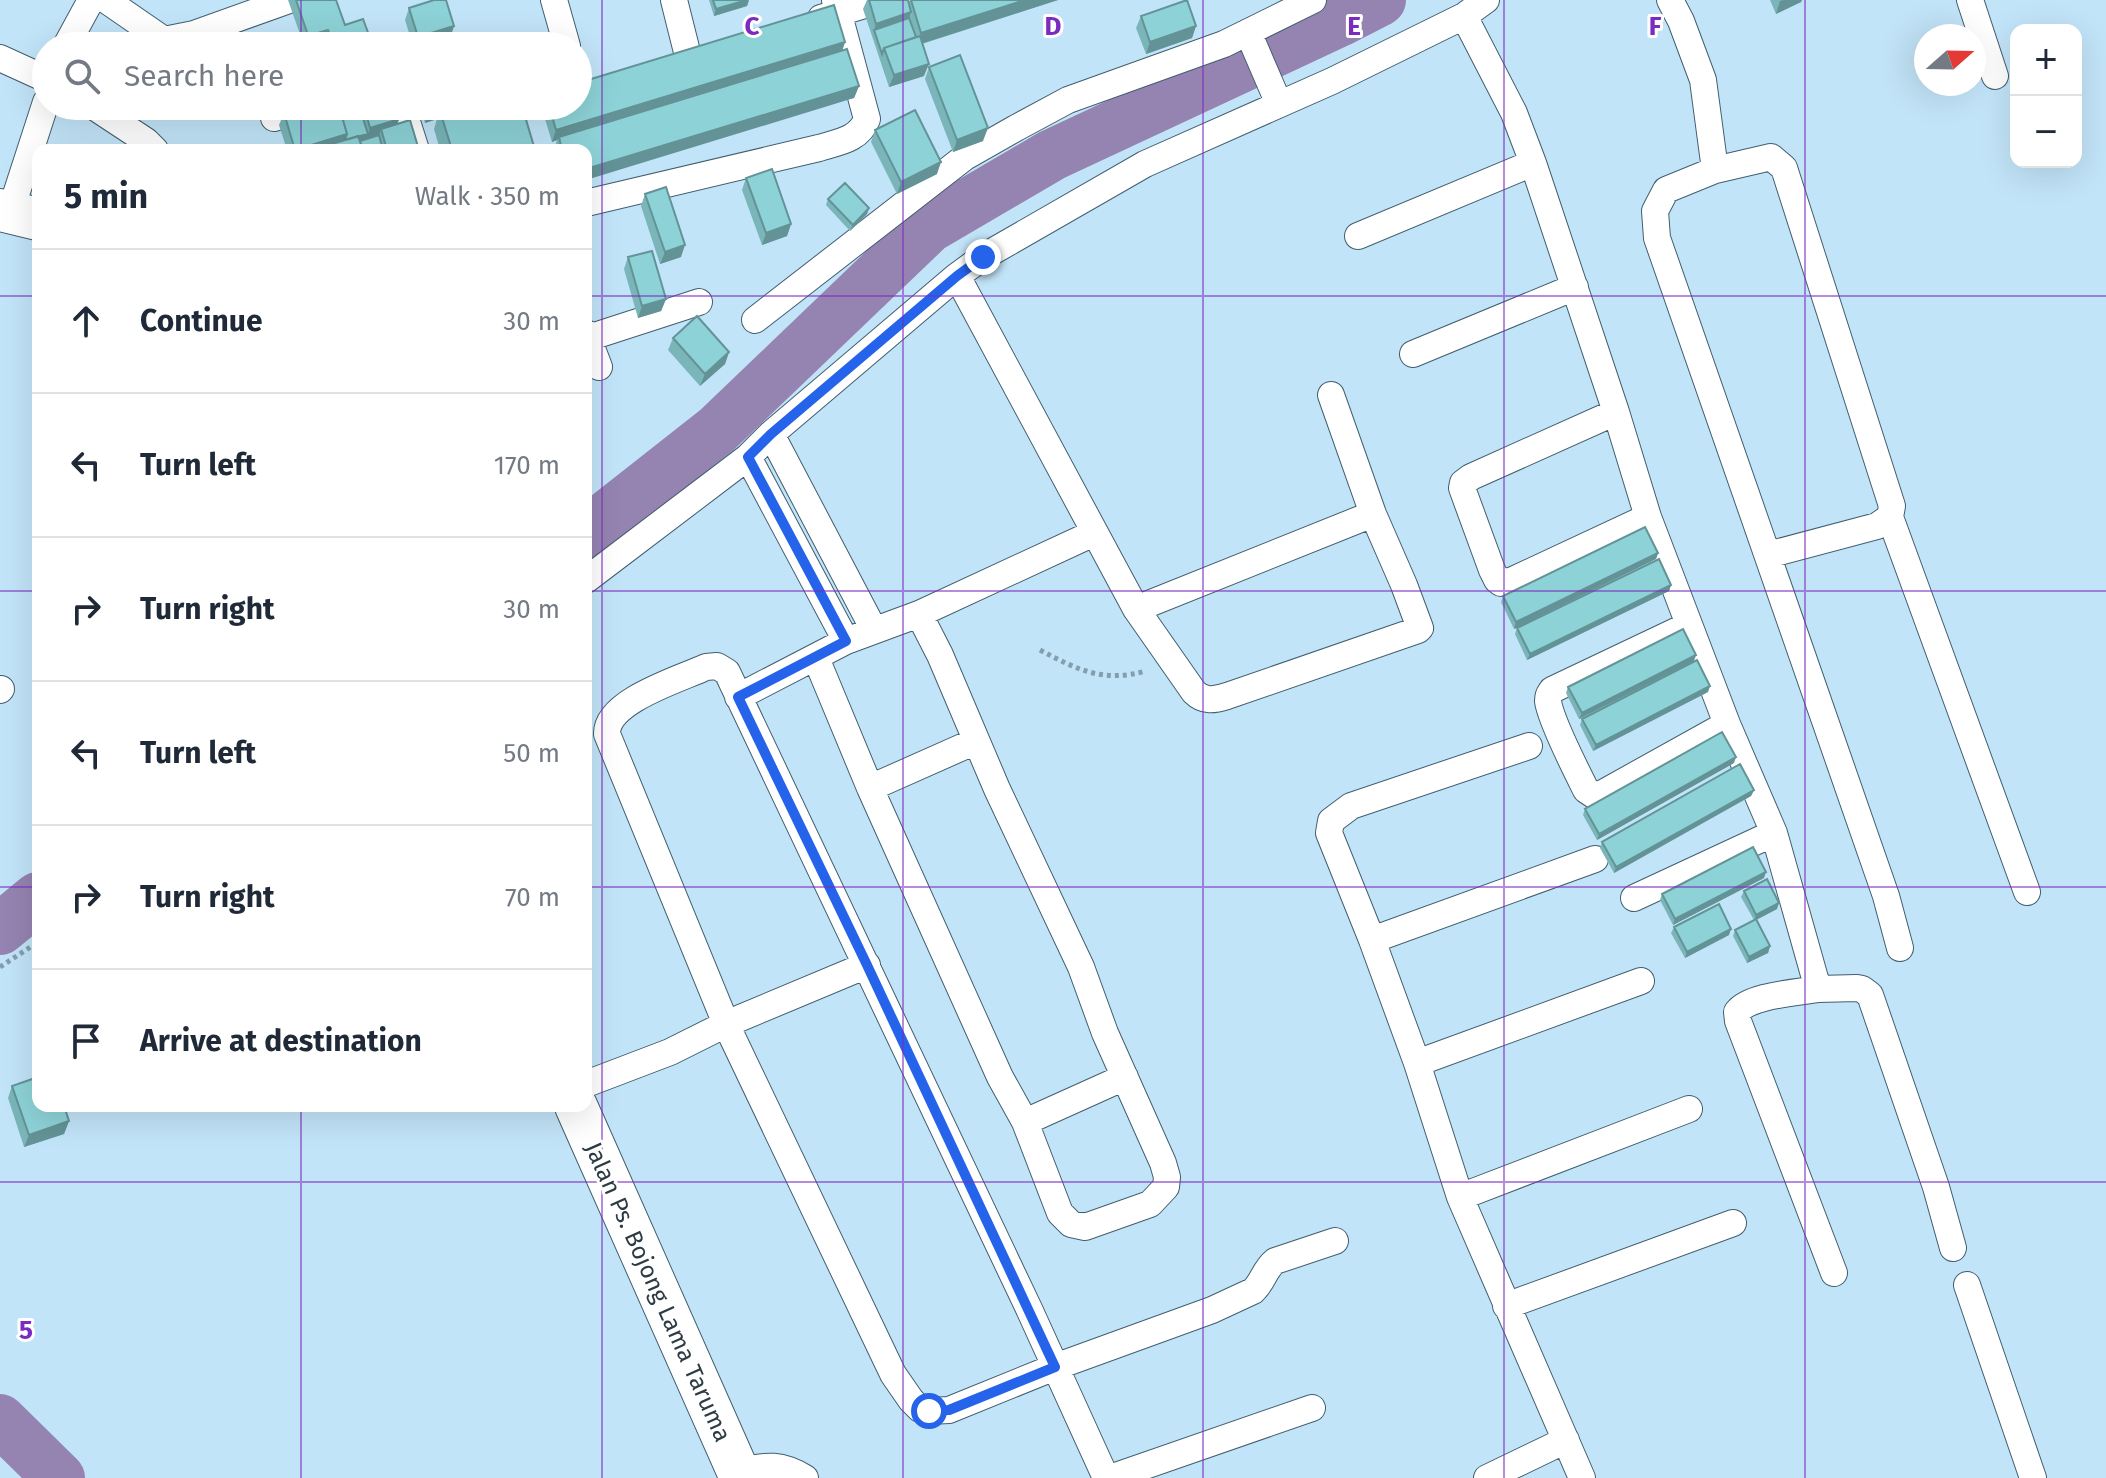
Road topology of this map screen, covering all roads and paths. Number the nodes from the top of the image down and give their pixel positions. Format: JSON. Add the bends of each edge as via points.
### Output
{"nodes":[{"id":1,"x":91,"y":0,"type":"edge"},
{"id":2,"x":106,"y":0,"type":"edge"},
{"id":3,"x":289,"y":0,"type":"edge"},
{"id":4,"x":554,"y":0,"type":"edge"},
{"id":5,"x":674,"y":0,"type":"edge"},
{"id":6,"x":881,"y":0,"type":"edge"},
{"id":7,"x":1313,"y":0,"type":"edge"},
{"id":8,"x":1486,"y":0,"type":"edge"},
{"id":9,"x":1670,"y":0,"type":"edge"},
{"id":10,"x":1970,"y":0,"type":"edge"},
{"id":11,"x":836,"y":7,"type":"edge"},
{"id":12,"x":1464,"y":16,"type":"junction"},
{"id":13,"x":793,"y":25,"type":"edge"},
{"id":14,"x":74,"y":32,"type":"edge"},
{"id":15,"x":152,"y":32,"type":"edge"},
{"id":16,"x":200,"y":32,"type":"edge"},
{"id":17,"x":563,"y":32,"type":"edge"},
{"id":18,"x":1251,"y":37,"type":"junction"},
{"id":19,"x":717,"y":44,"type":"edge"},
{"id":20,"x":687,"y":52,"type":"junction"},
{"id":21,"x":0,"y":58,"type":"edge"},
{"id":22,"x":660,"y":60,"type":"edge"},
{"id":23,"x":32,"y":73,"type":"edge"},
{"id":24,"x":1995,"y":76,"type":"dead end"},
{"id":25,"x":1274,"y":93,"type":"junction"},
{"id":26,"x":41,"y":120,"type":"edge"},
{"id":27,"x":114,"y":120,"type":"edge"},
{"id":28,"x":406,"y":120,"type":"edge"},
{"id":29,"x":35,"y":144,"type":"edge"},
{"id":30,"x":149,"y":144,"type":"edge"},
{"id":31,"x":414,"y":144,"type":"edge"},
{"id":32,"x":32,"y":154,"type":"edge"},
{"id":33,"x":1533,"y":163,"type":"junction"},
{"id":34,"x":1715,"y":170,"type":"junction"},
{"id":35,"x":592,"y":202,"type":"edge"},
{"id":36,"x":16,"y":214,"type":"edge"},
{"id":37,"x":1358,"y":236,"type":"dead end"},
{"id":38,"x":957,"y":276,"type":"junction"},
{"id":39,"x":1575,"y":287,"type":"junction"},
{"id":40,"x":699,"y":302,"type":"dead end"},
{"id":41,"x":755,"y":320,"type":"dead end"},
{"id":42,"x":592,"y":334,"type":"edge"},
{"id":43,"x":592,"y":349,"type":"edge"},
{"id":44,"x":1413,"y":354,"type":"dead end"},
{"id":45,"x":599,"y":367,"type":"dead end"},
{"id":46,"x":1331,"y":395,"type":"dead end"},
{"id":47,"x":1616,"y":412,"type":"junction"},
{"id":48,"x":771,"y":434,"type":"junction"},
{"id":49,"x":748,"y":457,"type":"junction"},
{"id":50,"x":1373,"y":514,"type":"junction"},
{"id":51,"x":1648,"y":517,"type":"junction"},
{"id":52,"x":1890,"y":517,"type":"junction"},
{"id":53,"x":1094,"y":533,"type":"junction"},
{"id":54,"x":1768,"y":555,"type":"junction"},
{"id":55,"x":592,"y":575,"type":"edge"},
{"id":56,"x":1136,"y":609,"type":"junction"},
{"id":57,"x":919,"y":614,"type":"junction"},
{"id":58,"x":1689,"y":625,"type":"junction"},
{"id":59,"x":874,"y":630,"type":"junction"},
{"id":60,"x":846,"y":641,"type":"junction"},
{"id":61,"x":1040,"y":650,"type":"dead end"},
{"id":62,"x":816,"y":658,"type":"junction"},
{"id":63,"x":1174,"y":663,"type":"junction"},
{"id":64,"x":738,"y":697,"type":"junction"},
{"id":65,"x":1727,"y":724,"type":"junction"},
{"id":66,"x":976,"y":741,"type":"junction"},
{"id":67,"x":1529,"y":746,"type":"dead end"},
{"id":68,"x":870,"y":788,"type":"junction"},
{"id":69,"x":1774,"y":833,"type":"junction"},
{"id":70,"x":1595,"y":859,"type":"dead end"},
{"id":71,"x":2027,"y":892,"type":"dead end"},
{"id":72,"x":1634,"y":898,"type":"dead end"},
{"id":73,"x":1372,"y":940,"type":"junction"},
{"id":74,"x":32,"y":946,"type":"edge"},
{"id":75,"x":1900,"y":948,"type":"dead end"},
{"id":76,"x":867,"y":965,"type":"junction"},
{"id":77,"x":0,"y":967,"type":"edge"},
{"id":78,"x":1641,"y":981,"type":"dead end"},
{"id":79,"x":1818,"y":989,"type":"junction"},
{"id":80,"x":726,"y":1024,"type":"junction"},
{"id":81,"x":1417,"y":1063,"type":"junction"},
{"id":82,"x":1125,"y":1077,"type":"junction"},
{"id":83,"x":592,"y":1082,"type":"edge"},
{"id":84,"x":1689,"y":1109,"type":"dead end"},
{"id":85,"x":579,"y":1112,"type":"edge"},
{"id":86,"x":1025,"y":1122,"type":"junction"},
{"id":87,"x":1460,"y":1197,"type":"junction"},
{"id":88,"x":1733,"y":1223,"type":"dead end"},
{"id":89,"x":1335,"y":1241,"type":"dead end"},
{"id":90,"x":1953,"y":1248,"type":"dead end"},
{"id":91,"x":1834,"y":1273,"type":"dead end"},
{"id":92,"x":1967,"y":1285,"type":"dead end"},
{"id":93,"x":1506,"y":1306,"type":"junction"},
{"id":94,"x":1055,"y":1367,"type":"junction"},
{"id":95,"x":1312,"y":1408,"type":"dead end"},
{"id":96,"x":1566,"y":1440,"type":"junction"},
{"id":97,"x":739,"y":1474,"type":"edge"},
{"id":98,"x":805,"y":1478,"type":"edge"},
{"id":99,"x":1108,"y":1478,"type":"edge"},
{"id":100,"x":1487,"y":1478,"type":"edge"},
{"id":101,"x":1582,"y":1478,"type":"edge"},
{"id":102,"x":2033,"y":1478,"type":"edge"}],
"edges":[{"from":1,"to":14,"type":"street"},
{"from":2,"to":15,"type":"street"},
{"from":3,"to":16,"type":"street"},
{"from":4,"to":17,"type":"street"},
{"from":5,"to":20,"type":"street"},
{"from":6,"to":11,"type":"street"},
{"from":7,"to":18,"type":"street"},
{"from":8,"to":12,"type":"street"},
{"from":9,"to":34,"type":"street","via":[[1703,80]]},
{"from":10,"to":24,"type":"street"},
{"from":11,"to":13,"type":"street"},
{"from":11,"to":35,"type":"street","via":[[867,119],[852,138]]},
{"from":12,"to":25,"type":"street","via":[[1332,81]]},
{"from":12,"to":33,"type":"street","via":[[1514,113]]},
{"from":18,"to":25,"type":"street"},
{"from":18,"to":41,"type":"street","via":[[1068,100],[965,157]]},
{"from":19,"to":20,"type":"street"},
{"from":20,"to":22,"type":"street"},
{"from":21,"to":23,"type":"street"},
{"from":25,"to":38,"type":"street"},
{"from":26,"to":29,"type":"street"},
{"from":27,"to":30,"type":"street"},
{"from":28,"to":31,"type":"street"},
{"from":32,"to":36,"type":"street"},
{"from":33,"to":37,"type":"street"},
{"from":33,"to":39,"type":"street"},
{"from":34,"to":52,"type":"street","via":[[1771,157],[1784,168],[1892,506]]},
{"from":34,"to":54,"type":"street","via":[[1666,190],[1655,211],[1657,238]]},
{"from":38,"to":48,"type":"street"},
{"from":38,"to":53,"type":"street"},
{"from":39,"to":44,"type":"street"},
{"from":39,"to":47,"type":"street"},
{"from":40,"to":42,"type":"street"},
{"from":43,"to":45,"type":"street"},
{"from":46,"to":50,"type":"street"},
{"from":47,"to":51,"type":"street"},
{"from":47,"to":51,"type":"street","via":[[1471,477],[1462,488],[1501,583]]},
{"from":48,"to":49,"type":"street"},
{"from":48,"to":59,"type":"street"},
{"from":49,"to":55,"type":"street"},
{"from":49,"to":60,"type":"street"},
{"from":50,"to":56,"type":"street"},
{"from":50,"to":63,"type":"street","via":[[1420,624],[1418,630],[1213,701],[1198,696]]},
{"from":51,"to":58,"type":"street"},
{"from":52,"to":54,"type":"street","via":[[1877,526]]},
{"from":52,"to":71,"type":"street"},
{"from":53,"to":56,"type":"street"},
{"from":53,"to":57,"type":"street"},
{"from":54,"to":75,"type":"street"},
{"from":56,"to":63,"type":"street"},
{"from":57,"to":59,"type":"street"},
{"from":57,"to":66,"type":"street"},
{"from":58,"to":65,"type":"street"},
{"from":58,"to":65,"type":"street","via":[[1552,690],[1548,701],[1555,722],[1586,790],[1595,796]]},
{"from":59,"to":60,"type":"street"},
{"from":60,"to":62,"type":"street"},
{"from":61,"to":63,"type":"path","via":[[1098,676],[1129,676]]},
{"from":62,"to":64,"type":"street"},
{"from":62,"to":68,"type":"street"},
{"from":64,"to":76,"type":"street"},
{"from":64,"to":80,"type":"street","via":[[723,667],[706,667],[628,701],[606,724]]},
{"from":65,"to":69,"type":"street"},
{"from":66,"to":68,"type":"street"},
{"from":66,"to":82,"type":"street","via":[[1081,967]]},
{"from":67,"to":73,"type":"street","via":[[1351,806],[1331,821],[1329,833]]},
{"from":68,"to":86,"type":"street"},
{"from":69,"to":72,"type":"street"},
{"from":69,"to":79,"type":"street"},
{"from":70,"to":73,"type":"street"},
{"from":73,"to":81,"type":"street"},
{"from":74,"to":77,"type":"path"},
{"from":76,"to":80,"type":"street"},
{"from":76,"to":94,"type":"street"},
{"from":78,"to":81,"type":"street"},
{"from":79,"to":90,"type":"street","via":[[1857,988],[1870,995]]},
{"from":79,"to":91,"type":"street","via":[[1759,999],[1737,1012]]},
{"from":80,"to":83,"type":"street"},
{"from":80,"to":94,"type":"street","via":[[893,1374],[911,1400],[920,1409],[949,1410]]},
{"from":81,"to":87,"type":"street"},
{"from":82,"to":86,"type":"street"},
{"from":82,"to":86,"type":"street","via":[[1167,1177],[1166,1187],[1150,1204],[1085,1227],[1071,1224],[1060,1213]]},
{"from":84,"to":87,"type":"street"},
{"from":85,"to":97,"type":"main road","name":"Jalan Ps. Bojong Lama Taruma"},
{"from":87,"to":93,"type":"street"},
{"from":88,"to":93,"type":"street"},
{"from":89,"to":94,"type":"street","via":[[1275,1261],[1259,1286],[1226,1304]]},
{"from":92,"to":102,"type":"street"},
{"from":93,"to":96,"type":"street"},
{"from":94,"to":99,"type":"street"},
{"from":95,"to":99,"type":"street"},
{"from":96,"to":100,"type":"street"},
{"from":96,"to":101,"type":"street"},
{"from":97,"to":98,"type":"street","via":[[770,1465]]}]}
